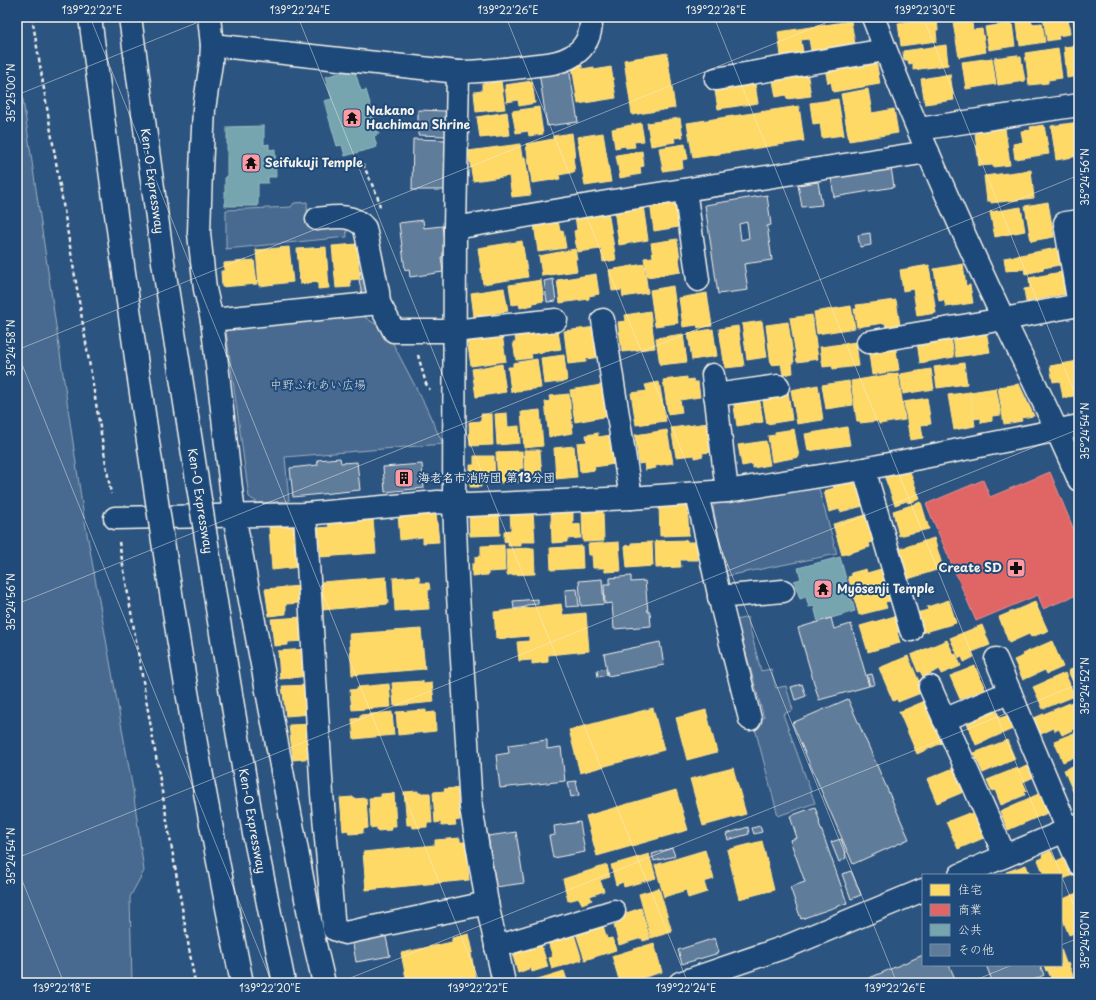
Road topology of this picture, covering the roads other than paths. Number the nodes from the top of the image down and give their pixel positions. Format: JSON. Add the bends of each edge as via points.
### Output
{"nodes":[{"id":1,"x":90,"y":17,"type":"edge"},
{"id":2,"x":130,"y":17,"type":"edge"},
{"id":3,"x":209,"y":17,"type":"edge"},
{"id":4,"x":590,"y":17,"type":"edge"},
{"id":5,"x":873,"y":17,"type":"edge"},
{"id":6,"x":212,"y":45,"type":"junction"},
{"id":7,"x":886,"y":50,"type":"junction"},
{"id":8,"x":458,"y":72,"type":"junction"},
{"id":9,"x":716,"y":79,"type":"dead end"},
{"id":10,"x":1079,"y":105,"type":"edge"},
{"id":11,"x":919,"y":129,"type":"junction"},
{"id":12,"x":928,"y":152,"type":"junction"},
{"id":13,"x":685,"y":190,"type":"junction"},
{"id":14,"x":317,"y":219,"type":"dead end"},
{"id":15,"x":1079,"y":221,"type":"edge"},
{"id":16,"x":455,"y":228,"type":"junction"},
{"id":17,"x":698,"y":280,"type":"dead end"},
{"id":18,"x":379,"y":303,"type":"junction"},
{"id":19,"x":212,"y":320,"type":"junction"},
{"id":20,"x":556,"y":320,"type":"dead end"},
{"id":21,"x":603,"y":320,"type":"dead end"},
{"id":22,"x":1004,"y":320,"type":"junction"},
{"id":23,"x":454,"y":331,"type":"junction"},
{"id":24,"x":868,"y":342,"type":"dead end"},
{"id":25,"x":778,"y":386,"type":"dead end"},
{"id":26,"x":1079,"y":426,"type":"edge"},
{"id":27,"x":1058,"y":430,"type":"junction"},
{"id":28,"x":864,"y":469,"type":"junction"},
{"id":29,"x":1079,"y":480,"type":"edge"},
{"id":30,"x":727,"y":491,"type":"junction"},
{"id":31,"x":697,"y":494,"type":"junction"},
{"id":32,"x":631,"y":498,"type":"junction"},
{"id":33,"x":454,"y":502,"type":"junction"},
{"id":34,"x":305,"y":514,"type":"junction"},
{"id":35,"x":234,"y":515,"type":"junction"},
{"id":36,"x":115,"y":518,"type":"dead end"},
{"id":37,"x":783,"y":592,"type":"dead end"},
{"id":38,"x":719,"y":596,"type":"junction"},
{"id":39,"x":911,"y":630,"type":"dead end"},
{"id":40,"x":996,"y":659,"type":"dead end"},
{"id":41,"x":930,"y":687,"type":"dead end"},
{"id":42,"x":1010,"y":692,"type":"junction"},
{"id":43,"x":750,"y":719,"type":"dead end"},
{"id":44,"x":944,"y":720,"type":"junction"},
{"id":45,"x":1071,"y":829,"type":"edge"},
{"id":46,"x":1005,"y":856,"type":"junction"},
{"id":47,"x":1079,"y":864,"type":"edge"},
{"id":48,"x":962,"y":874,"type":"edge"},
{"id":49,"x":922,"y":890,"type":"edge"},
{"id":50,"x":487,"y":903,"type":"junction"},
{"id":51,"x":614,"y":910,"type":"dead end"},
{"id":52,"x":496,"y":947,"type":"junction"},
{"id":53,"x":242,"y":983,"type":"edge"},
{"id":54,"x":284,"y":983,"type":"edge"},
{"id":55,"x":324,"y":983,"type":"edge"},
{"id":56,"x":504,"y":983,"type":"edge"},
{"id":57,"x":680,"y":983,"type":"edge"}],
"edges":[{"from":1,"to":53,"type":"main road","bridge":true,"via":[[123,271],[176,626],[214,845]]},
{"from":2,"to":54,"type":"main road","name":"Ken-O Expressway","bridge":true,"via":[[163,262],[219,621],[254,834]]},
{"from":3,"to":6,"type":"main road"},
{"from":4,"to":8,"type":"main road","via":[[592,28],[585,45],[572,56],[558,62],[480,72]]},
{"from":5,"to":7,"type":"main road"},
{"from":6,"to":8,"type":"main road"},
{"from":6,"to":19,"type":"main road","via":[[204,109],[199,233],[205,289]]},
{"from":7,"to":9,"type":"main road"},
{"from":7,"to":11,"type":"main road"},
{"from":8,"to":16,"type":"main road"},
{"from":10,"to":11,"type":"main road"},
{"from":11,"to":12,"type":"main road"},
{"from":12,"to":13,"type":"main road"},
{"from":12,"to":22,"type":"main road"},
{"from":13,"to":16,"type":"main road"},
{"from":13,"to":17,"type":"main road"},
{"from":14,"to":18,"type":"main road","via":[[349,217],[360,222],[365,228]]},
{"from":15,"to":22,"type":"main road","via":[[1065,223],[1079,305]]},
{"from":16,"to":23,"type":"main road"},
{"from":18,"to":19,"type":"main road"},
{"from":18,"to":23,"type":"main road","via":[[394,331]]},
{"from":19,"to":35,"type":"main road"},
{"from":20,"to":23,"type":"main road"},
{"from":21,"to":32,"type":"main road"},
{"from":22,"to":24,"type":"main road"},
{"from":22,"to":27,"type":"main road"},
{"from":23,"to":33,"type":"main road"},
{"from":25,"to":30,"type":"main road","via":[[714,385]]},
{"from":26,"to":27,"type":"main road"},
{"from":27,"to":28,"type":"main road"},
{"from":27,"to":29,"type":"main road"},
{"from":28,"to":30,"type":"main road"},
{"from":28,"to":39,"type":"main road"},
{"from":30,"to":31,"type":"main road"},
{"from":31,"to":32,"type":"main road"},
{"from":31,"to":38,"type":"main road"},
{"from":32,"to":33,"type":"main road","via":[[468,504]]},
{"from":33,"to":34,"type":"main road"},
{"from":33,"to":50,"type":"main road","via":[[471,807]]},
{"from":34,"to":35,"type":"main road"},
{"from":34,"to":50,"type":"main road","via":[[322,794],[334,929],[345,933]]},
{"from":35,"to":36,"type":"main road"},
{"from":35,"to":55,"type":"main road"},
{"from":37,"to":38,"type":"main road"},
{"from":38,"to":43,"type":"main road"},
{"from":40,"to":42,"type":"main road"},
{"from":41,"to":44,"type":"main road"},
{"from":42,"to":44,"type":"main road"},
{"from":42,"to":45,"type":"main road"},
{"from":44,"to":46,"type":"main road"},
{"from":45,"to":46,"type":"main road"},
{"from":45,"to":47,"type":"main road"},
{"from":46,"to":48,"type":"main road"},
{"from":49,"to":57,"type":"main road","via":[[788,946]]},
{"from":50,"to":52,"type":"main road"},
{"from":51,"to":52,"type":"main road"},
{"from":52,"to":56,"type":"main road"}]}
